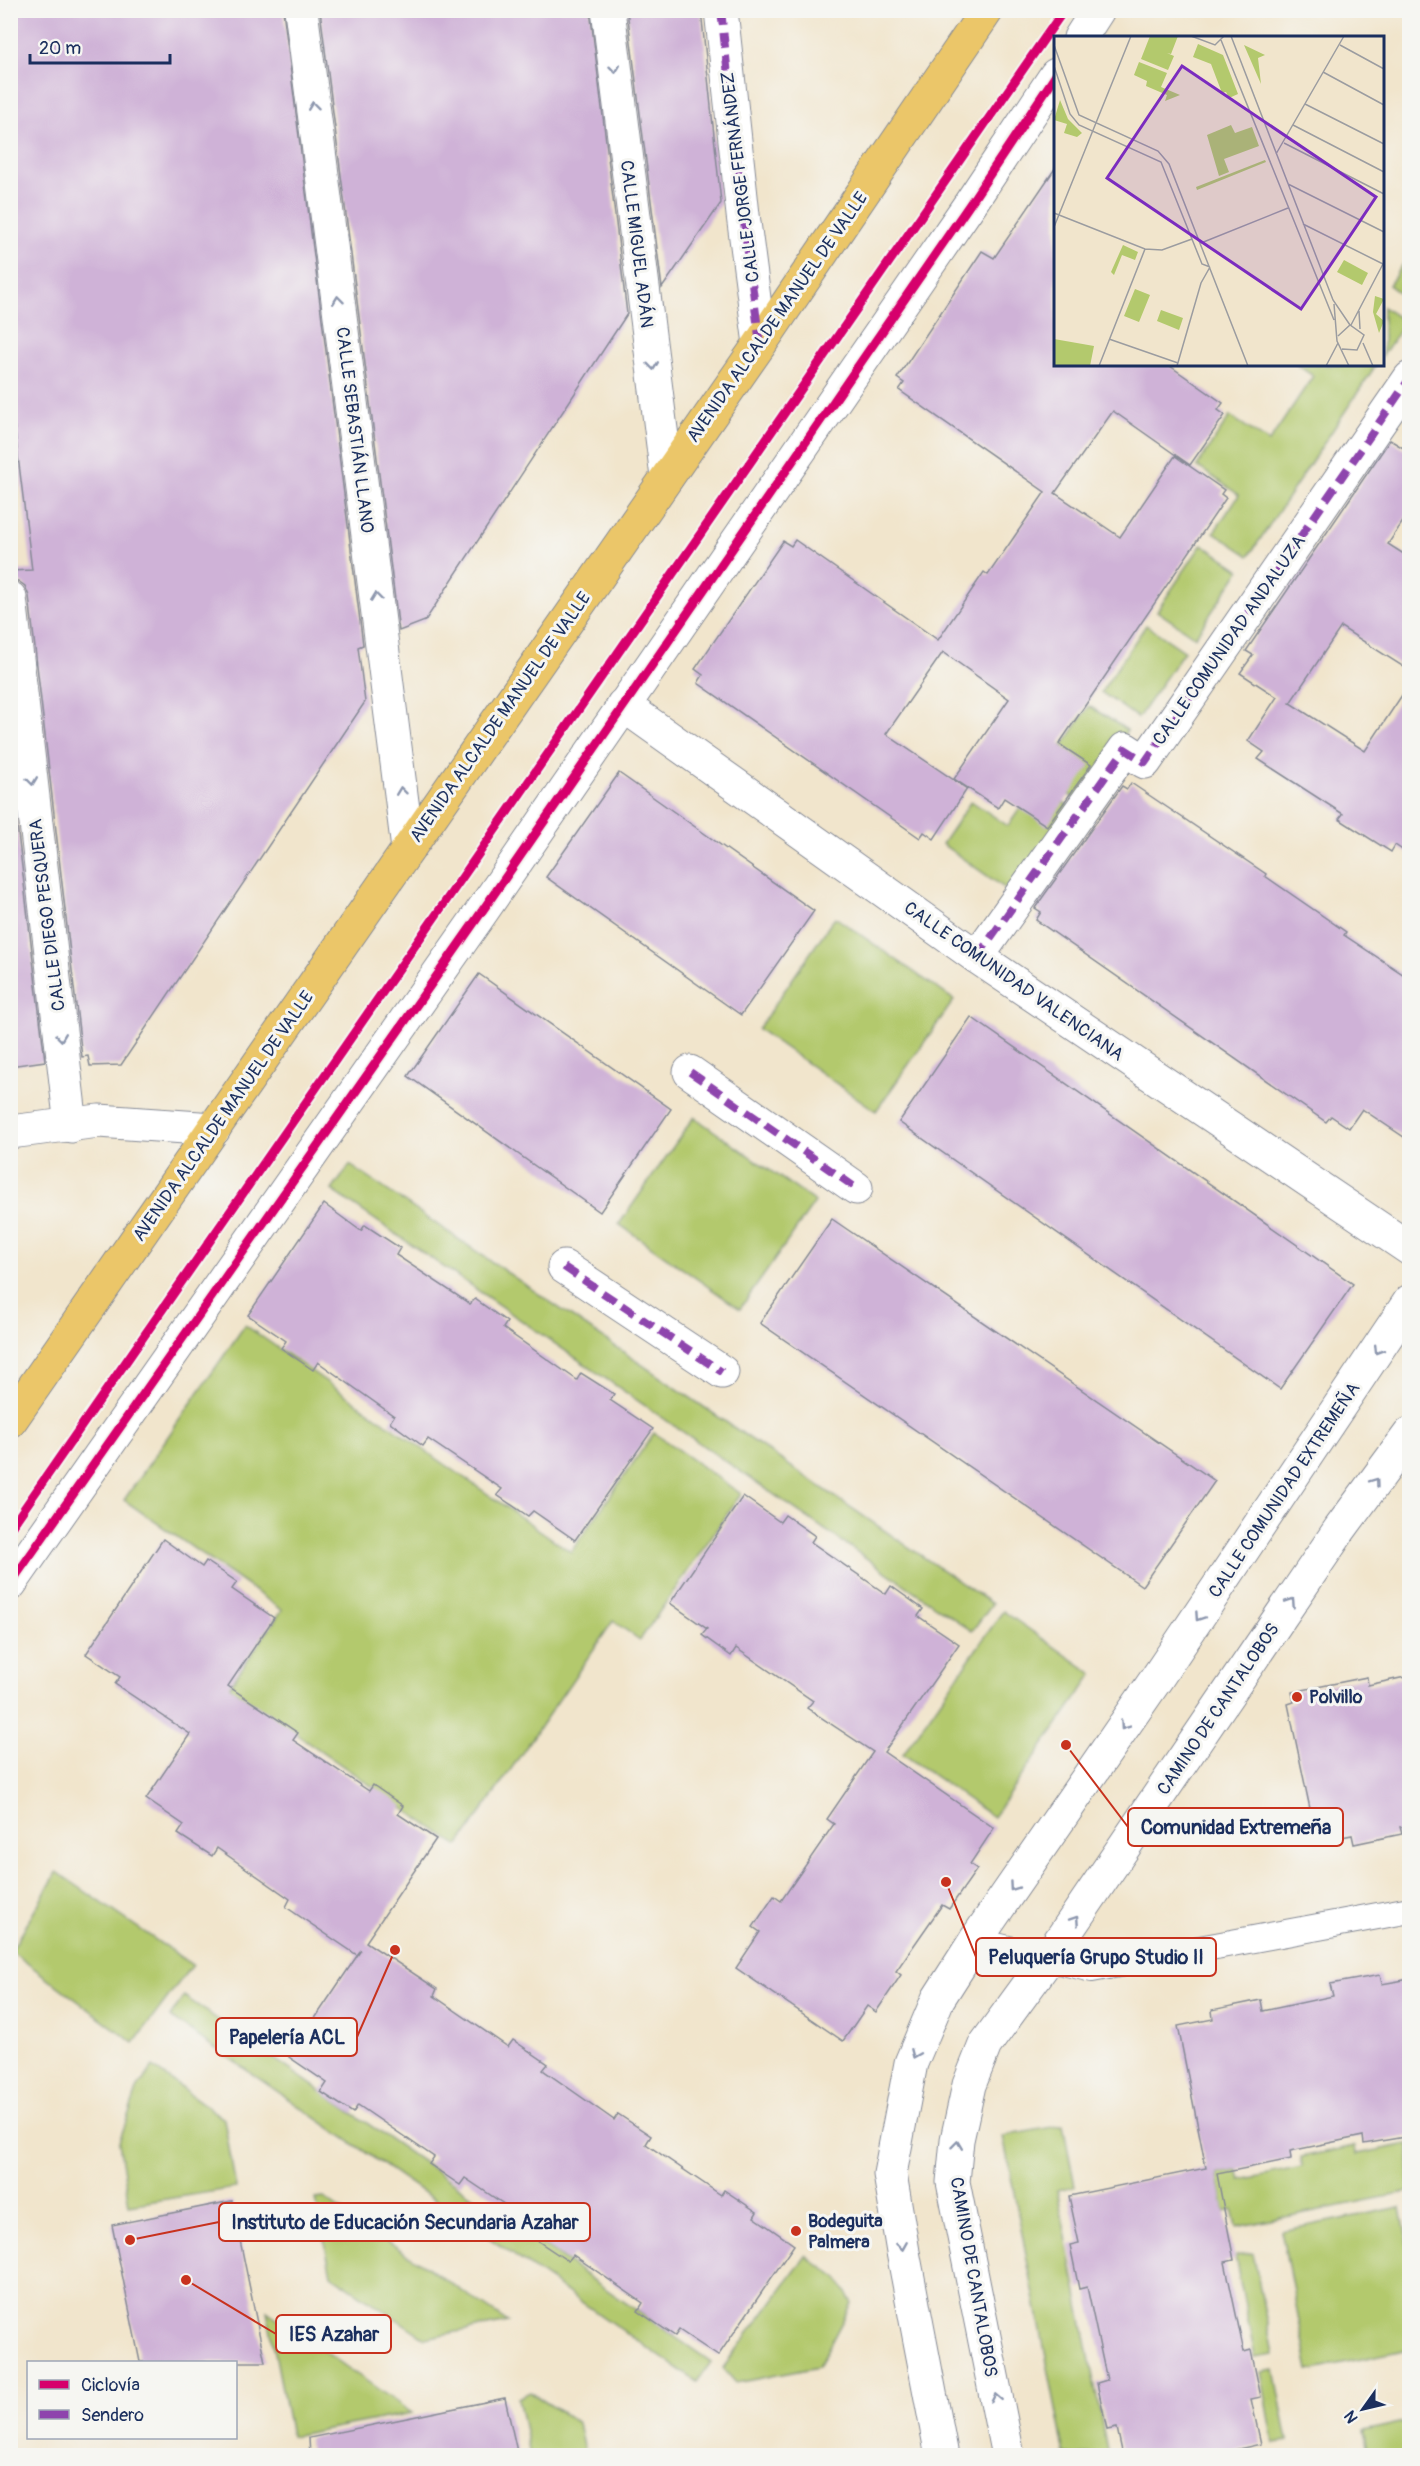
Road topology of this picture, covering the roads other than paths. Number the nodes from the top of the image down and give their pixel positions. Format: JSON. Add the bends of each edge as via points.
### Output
{"nodes":[{"id":1,"x":301,"y":10,"type":"edge"},
{"id":2,"x":608,"y":10,"type":"edge"},
{"id":3,"x":721,"y":10,"type":"edge"},
{"id":4,"x":987,"y":10,"type":"edge"},
{"id":5,"x":1098,"y":10,"type":"edge"},
{"id":6,"x":1081,"y":36,"type":"edge"},
{"id":7,"x":1054,"y":78,"type":"edge"},
{"id":8,"x":760,"y":344,"type":"junction"},
{"id":9,"x":1410,"y":378,"type":"edge"},
{"id":10,"x":667,"y":477,"type":"junction"},
{"id":11,"x":10,"y":598,"type":"edge"},
{"id":12,"x":623,"y":705,"type":"junction"},
{"id":13,"x":408,"y":849,"type":"junction"},
{"id":14,"x":977,"y":957,"type":"junction"},
{"id":15,"x":690,"y":1072,"type":"dead end"},
{"id":16,"x":71,"y":1126,"type":"junction"},
{"id":17,"x":214,"y":1128,"type":"junction"},
{"id":18,"x":10,"y":1132,"type":"edge"},
{"id":19,"x":856,"y":1188,"type":"dead end"},
{"id":20,"x":1410,"y":1249,"type":"edge"},
{"id":21,"x":564,"y":1267,"type":"dead end"},
{"id":22,"x":1410,"y":1301,"type":"edge"},
{"id":23,"x":722,"y":1372,"type":"dead end"},
{"id":24,"x":10,"y":1421,"type":"edge"},
{"id":25,"x":1410,"y":1434,"type":"edge"},
{"id":26,"x":10,"y":1584,"type":"edge"},
{"id":27,"x":1410,"y":1910,"type":"edge"},
{"id":28,"x":975,"y":1941,"type":"junction"},
{"id":29,"x":1047,"y":1960,"type":"junction"},
{"id":30,"x":942,"y":2456,"type":"edge"},
{"id":31,"x":1008,"y":2456,"type":"edge"}],
"edges":[{"from":13,"to":1,"type":"street","name":"CALLE SEBASTIÁN LLANO","one_way":true},
{"from":2,"to":10,"type":"street","name":"CALLE MIGUEL ADÁN","one_way":true},
{"from":3,"to":8,"type":"street","name":"CALLE JORGE FERNÁNDEZ"},
{"from":4,"to":8,"type":"main road","name":"AVENIDA ALCALDE MANUEL DE VALLE"},
{"from":5,"to":6,"type":"street"},
{"from":7,"to":12,"type":"street"},
{"from":8,"to":10,"type":"main road","name":"AVENIDA ALCALDE MANUEL DE VALLE"},
{"from":9,"to":14,"type":"street","name":"CALLE COMUNIDAD ANDALUZA","via":[[1145,762],[1125,749]]},
{"from":10,"to":13,"type":"main road","name":"AVENIDA ALCALDE MANUEL DE VALLE"},
{"from":11,"to":16,"type":"street","name":"CALLE DIEGO PESQUERA","one_way":true},
{"from":12,"to":14,"type":"street","name":"CALLE COMUNIDAD VALENCIANA"},
{"from":12,"to":26,"type":"street"},
{"from":13,"to":17,"type":"main road","name":"AVENIDA ALCALDE MANUEL DE VALLE"},
{"from":14,"to":20,"type":"street","name":"CALLE COMUNIDAD VALENCIANA"},
{"from":15,"to":19,"type":"street"},
{"from":16,"to":17,"type":"street","via":[[99,1121]]},
{"from":16,"to":18,"type":"street"},
{"from":17,"to":24,"type":"main road","name":"AVENIDA ALCALDE MANUEL DE VALLE"},
{"from":21,"to":23,"type":"street"},
{"from":22,"to":28,"type":"street","name":"CALLE COMUNIDAD EXTREMEÑA","one_way":true},
{"from":29,"to":25,"type":"street","name":"CAMINO DE CANTALOBOS","one_way":true,"via":[[1340,1529]]},
{"from":27,"to":29,"type":"lane","via":[[1092,1969]]},
{"from":28,"to":29,"type":"lane"},
{"from":28,"to":30,"type":"street","one_way":true,"via":[[938,1999],[911,2063],[890,2174]]},
{"from":31,"to":29,"type":"street","name":"CAMINO DE CANTALOBOS","one_way":true,"via":[[953,2182],[969,2085],[985,2045]]}]}
